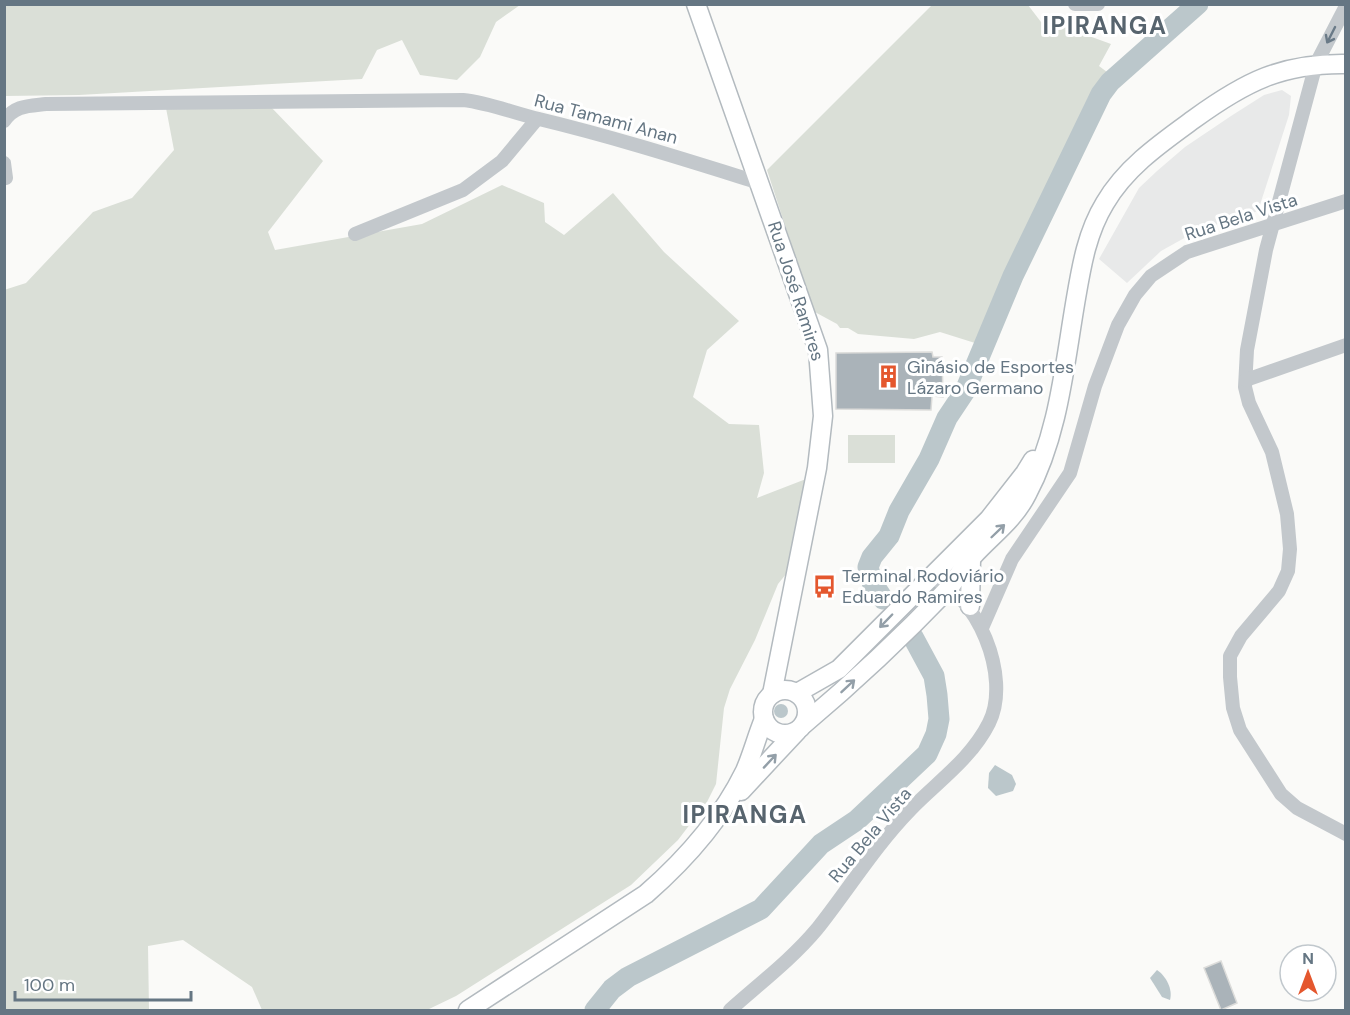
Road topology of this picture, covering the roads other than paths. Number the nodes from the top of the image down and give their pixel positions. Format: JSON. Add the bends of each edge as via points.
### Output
{"nodes":[{"id":1,"x":696,"y":4,"type":"edge"},
{"id":2,"x":1076,"y":4,"type":"edge"},
{"id":3,"x":1098,"y":4,"type":"edge"},
{"id":4,"x":1346,"y":6,"type":"edge"},
{"id":5,"x":1316,"y":64,"type":"junction"},
{"id":6,"x":1346,"y":64,"type":"edge"},
{"id":7,"x":537,"y":119,"type":"junction"},
{"id":8,"x":4,"y":121,"type":"edge"},
{"id":9,"x":4,"y":163,"type":"edge"},
{"id":10,"x":6,"y":178,"type":"edge"},
{"id":11,"x":760,"y":183,"type":"junction"},
{"id":12,"x":1346,"y":201,"type":"edge"},
{"id":13,"x":1273,"y":223,"type":"junction"},
{"id":14,"x":354,"y":234,"type":"dead end"},
{"id":15,"x":1346,"y":345,"type":"edge"},
{"id":16,"x":1245,"y":384,"type":"junction"},
{"id":17,"x":1054,"y":415,"type":"junction"},
{"id":18,"x":972,"y":557,"type":"junction"},
{"id":19,"x":929,"y":577,"type":"junction"},
{"id":20,"x":950,"y":587,"type":"junction"},
{"id":21,"x":931,"y":606,"type":"junction"},
{"id":22,"x":975,"y":615,"type":"junction"},
{"id":23,"x":797,"y":693,"type":"junction"},
{"id":24,"x":772,"y":694,"type":"junction"},
{"id":25,"x":764,"y":719,"type":"junction"},
{"id":26,"x":801,"y":728,"type":"junction"},
{"id":27,"x":715,"y":819,"type":"junction"},
{"id":28,"x":1346,"y":834,"type":"edge"},
{"id":29,"x":468,"y":1011,"type":"edge"},
{"id":30,"x":730,"y":1011,"type":"edge"}],
"edges":[{"from":1,"to":11,"type":"main road","name":"Rua José Ramires"},
{"from":2,"to":3,"type":"street"},
{"from":4,"to":5,"type":"street","one_way":true},
{"from":5,"to":6,"type":"main road"},
{"from":5,"to":13,"type":"street"},
{"from":5,"to":17,"type":"main road","via":[[1259,77],[1234,92],[1156,147],[1120,182],[1105,203],[1087,242]]},
{"from":7,"to":8,"type":"street","name":"Rua Tamami Anan","via":[[484,103],[441,99],[46,104],[21,106]]},
{"from":7,"to":11,"type":"street","name":"Rua Tamami Anan","via":[[597,132]]},
{"from":7,"to":14,"type":"street","via":[[502,161],[462,190]]},
{"from":9,"to":10,"type":"street"},
{"from":11,"to":24,"type":"main road","name":"Rua José Ramires","via":[[818,350],[822,416],[817,468]]},
{"from":12,"to":13,"type":"street","name":"Rua Bela Vista"},
{"from":13,"to":16,"type":"street","via":[[1247,350]]},
{"from":13,"to":22,"type":"street","name":"Rua Bela Vista","via":[[1187,252],[1151,276],[1135,295],[1118,325],[1095,386],[1070,473]]},
{"from":15,"to":16,"type":"street"},
{"from":16,"to":28,"type":"street","via":[[1249,403],[1272,452],[1287,514],[1290,549],[1288,571],[1279,591],[1241,636],[1230,656],[1233,708],[1240,730],[1281,794],[1297,808]]},
{"from":18,"to":17,"type":"main road","one_way":true,"via":[[1013,517],[1026,497],[1046,455]]},
{"from":17,"to":19,"type":"main road","via":[[1025,473],[1002,504]]},
{"from":18,"to":20,"type":"main road"},
{"from":18,"to":22,"type":"main road","via":[[968,583]]},
{"from":19,"to":20,"type":"street"},
{"from":19,"to":23,"type":"main road","one_way":true,"via":[[839,669]]},
{"from":20,"to":21,"type":"main road"},
{"from":20,"to":22,"type":"street"},
{"from":21,"to":22,"type":"main road","via":[[950,605]]},
{"from":26,"to":21,"type":"main road","one_way":true},
{"from":22,"to":30,"type":"street","name":"Rua Bela Vista","via":[[996,686],[995,706],[979,740],[909,811],[816,930]]},
{"from":23,"to":24,"type":"main road","via":[[783,690]]},
{"from":23,"to":26,"type":"main road","via":[[807,707]]},
{"from":24,"to":25,"type":"main road","via":[[765,704]]},
{"from":25,"to":26,"type":"main road","via":[[774,732],[789,734]]},
{"from":25,"to":27,"type":"main road","via":[[744,772]]},
{"from":27,"to":26,"type":"main road","one_way":true},
{"from":27,"to":29,"type":"main road","via":[[646,894]]}]}
